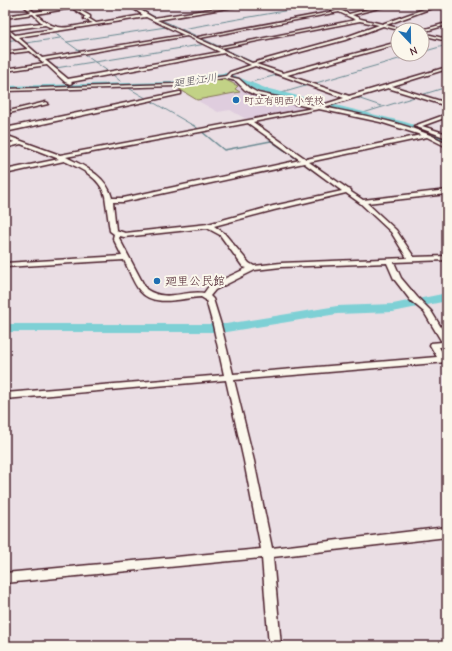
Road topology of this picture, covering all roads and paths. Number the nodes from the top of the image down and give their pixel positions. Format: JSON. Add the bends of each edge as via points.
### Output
{"nodes":[{"id":1,"x":25,"y":5,"type":"edge"},
{"id":2,"x":89,"y":5,"type":"edge"},
{"id":3,"x":130,"y":5,"type":"edge"},
{"id":4,"x":243,"y":5,"type":"edge"},
{"id":5,"x":324,"y":5,"type":"edge"},
{"id":6,"x":388,"y":5,"type":"edge"},
{"id":7,"x":438,"y":5,"type":"edge"},
{"id":8,"x":72,"y":7,"type":"junction"},
{"id":9,"x":341,"y":11,"type":"junction"},
{"id":10,"x":33,"y":13,"type":"junction"},
{"id":11,"x":5,"y":16,"type":"edge"},
{"id":12,"x":146,"y":16,"type":"junction"},
{"id":13,"x":349,"y":16,"type":"junction"},
{"id":14,"x":158,"y":19,"type":"junction"},
{"id":15,"x":360,"y":20,"type":"junction"},
{"id":16,"x":95,"y":23,"type":"junction"},
{"id":17,"x":44,"y":24,"type":"junction"},
{"id":18,"x":447,"y":24,"type":"edge"},
{"id":19,"x":381,"y":25,"type":"junction"},
{"id":20,"x":390,"y":27,"type":"edge"},
{"id":21,"x":5,"y":29,"type":"edge"},
{"id":22,"x":57,"y":29,"type":"junction"},
{"id":23,"x":430,"y":30,"type":"edge"},
{"id":24,"x":188,"y":35,"type":"junction"},
{"id":25,"x":430,"y":36,"type":"edge"},
{"id":26,"x":200,"y":37,"type":"dead end"},
{"id":27,"x":17,"y":38,"type":"junction"},
{"id":28,"x":447,"y":40,"type":"edge"},
{"id":29,"x":390,"y":44,"type":"edge"},
{"id":30,"x":221,"y":47,"type":"dead end"},
{"id":31,"x":31,"y":50,"type":"junction"},
{"id":32,"x":224,"y":52,"type":"junction"},
{"id":33,"x":5,"y":54,"type":"edge"},
{"id":34,"x":41,"y":59,"type":"junction"},
{"id":35,"x":47,"y":64,"type":"junction"},
{"id":36,"x":254,"y":64,"type":"junction"},
{"id":37,"x":447,"y":68,"type":"edge"},
{"id":38,"x":5,"y":70,"type":"edge"},
{"id":39,"x":282,"y":74,"type":"junction"},
{"id":40,"x":229,"y":76,"type":"junction"},
{"id":41,"x":67,"y":81,"type":"junction"},
{"id":42,"x":5,"y":86,"type":"edge"},
{"id":43,"x":387,"y":86,"type":"junction"},
{"id":44,"x":5,"y":90,"type":"edge"},
{"id":45,"x":179,"y":93,"type":"dead end"},
{"id":46,"x":351,"y":97,"type":"junction"},
{"id":47,"x":46,"y":103,"type":"dead end"},
{"id":48,"x":447,"y":105,"type":"edge"},
{"id":49,"x":322,"y":107,"type":"junction"},
{"id":50,"x":5,"y":113,"type":"edge"},
{"id":51,"x":447,"y":115,"type":"edge"},
{"id":52,"x":248,"y":121,"type":"junction"},
{"id":53,"x":5,"y":130,"type":"edge"},
{"id":54,"x":428,"y":135,"type":"junction"},
{"id":55,"x":447,"y":136,"type":"edge"},
{"id":56,"x":5,"y":137,"type":"edge"},
{"id":57,"x":22,"y":142,"type":"junction"},
{"id":58,"x":447,"y":145,"type":"edge"},
{"id":59,"x":5,"y":146,"type":"edge"},
{"id":60,"x":61,"y":158,"type":"junction"},
{"id":61,"x":303,"y":162,"type":"junction"},
{"id":62,"x":5,"y":172,"type":"edge"},
{"id":63,"x":349,"y":191,"type":"junction"},
{"id":64,"x":447,"y":192,"type":"edge"},
{"id":65,"x":108,"y":200,"type":"junction"},
{"id":66,"x":362,"y":202,"type":"junction"},
{"id":67,"x":208,"y":226,"type":"junction"},
{"id":68,"x":117,"y":234,"type":"junction"},
{"id":69,"x":127,"y":258,"type":"junction"},
{"id":70,"x":447,"y":258,"type":"edge"},
{"id":71,"x":390,"y":260,"type":"junction"},
{"id":72,"x":412,"y":260,"type":"junction"},
{"id":73,"x":5,"y":265,"type":"edge"},
{"id":74,"x":253,"y":268,"type":"junction"},
{"id":75,"x":206,"y":296,"type":"junction"},
{"id":76,"x":447,"y":344,"type":"edge"},
{"id":77,"x":445,"y":359,"type":"edge"},
{"id":78,"x":229,"y":377,"type":"junction"},
{"id":79,"x":5,"y":396,"type":"edge"},
{"id":80,"x":447,"y":532,"type":"edge"},
{"id":81,"x":267,"y":553,"type":"junction"},
{"id":82,"x":5,"y":578,"type":"edge"},
{"id":83,"x":275,"y":646,"type":"edge"}],
"edges":[{"from":1,"to":10,"type":"street"},
{"from":2,"to":8,"type":"street"},
{"from":3,"to":12,"type":"street"},
{"from":4,"to":14,"type":"street"},
{"from":5,"to":9,"type":"street"},
{"from":6,"to":13,"type":"street"},
{"from":7,"to":19,"type":"street"},
{"from":8,"to":10,"type":"street"},
{"from":8,"to":16,"type":"street"},
{"from":9,"to":13,"type":"street"},
{"from":9,"to":26,"type":"street"},
{"from":10,"to":11,"type":"street"},
{"from":10,"to":17,"type":"street"},
{"from":12,"to":14,"type":"street"},
{"from":12,"to":16,"type":"street"},
{"from":13,"to":15,"type":"street"},
{"from":14,"to":24,"type":"street"},
{"from":15,"to":19,"type":"street"},
{"from":15,"to":30,"type":"street"},
{"from":16,"to":22,"type":"street"},
{"from":17,"to":21,"type":"street"},
{"from":17,"to":22,"type":"street"},
{"from":18,"to":23,"type":"street"},
{"from":19,"to":20,"type":"street"},
{"from":19,"to":36,"type":"street","via":[[344,39]]},
{"from":21,"to":27,"type":"street"},
{"from":22,"to":27,"type":"street"},
{"from":24,"to":32,"type":"street"},
{"from":24,"to":34,"type":"street"},
{"from":25,"to":28,"type":"street"},
{"from":27,"to":31,"type":"street"},
{"from":29,"to":39,"type":"street"},
{"from":31,"to":33,"type":"street"},
{"from":31,"to":34,"type":"street"},
{"from":32,"to":36,"type":"street"},
{"from":32,"to":41,"type":"street"},
{"from":34,"to":35,"type":"street"},
{"from":35,"to":38,"type":"street"},
{"from":35,"to":41,"type":"street"},
{"from":36,"to":39,"type":"street"},
{"from":36,"to":40,"type":"street"},
{"from":37,"to":43,"type":"street"},
{"from":39,"to":46,"type":"street"},
{"from":40,"to":44,"type":"street","via":[[175,85]]},
{"from":40,"to":49,"type":"street","via":[[257,94]]},
{"from":41,"to":42,"type":"street","via":[[72,85]]},
{"from":43,"to":46,"type":"street"},
{"from":43,"to":48,"type":"street"},
{"from":45,"to":53,"type":"street"},
{"from":46,"to":49,"type":"street"},
{"from":47,"to":50,"type":"street"},
{"from":49,"to":52,"type":"street"},
{"from":49,"to":54,"type":"street"},
{"from":51,"to":55,"type":"street","via":[[417,126]]},
{"from":52,"to":60,"type":"street"},
{"from":52,"to":61,"type":"street"},
{"from":54,"to":58,"type":"street"},
{"from":54,"to":61,"type":"street"},
{"from":56,"to":57,"type":"street"},
{"from":57,"to":59,"type":"street"},
{"from":57,"to":60,"type":"street"},
{"from":60,"to":62,"type":"street"},
{"from":60,"to":65,"type":"street","via":[[96,177],[107,191]]},
{"from":61,"to":63,"type":"street"},
{"from":61,"to":65,"type":"street","via":[[123,200]]},
{"from":63,"to":66,"type":"street"},
{"from":63,"to":67,"type":"street"},
{"from":64,"to":66,"type":"street"},
{"from":65,"to":68,"type":"street","via":[[113,231]]},
{"from":66,"to":72,"type":"street","via":[[394,231]]},
{"from":67,"to":68,"type":"street","via":[[133,235]]},
{"from":67,"to":74,"type":"street","via":[[222,234],[246,265]]},
{"from":68,"to":69,"type":"street","via":[[116,238]]},
{"from":69,"to":73,"type":"street"},
{"from":69,"to":75,"type":"street","via":[[143,290],[149,296]]},
{"from":70,"to":72,"type":"street"},
{"from":71,"to":72,"type":"street"},
{"from":71,"to":74,"type":"street"},
{"from":71,"to":76,"type":"street","via":[[398,279],[427,311]]},
{"from":74,"to":75,"type":"street","via":[[212,288]]},
{"from":75,"to":78,"type":"street","via":[[209,299]]},
{"from":76,"to":77,"type":"street","via":[[434,345]]},
{"from":77,"to":78,"type":"street"},
{"from":78,"to":79,"type":"street"},
{"from":78,"to":81,"type":"street"},
{"from":80,"to":81,"type":"street"},
{"from":81,"to":82,"type":"street"},
{"from":81,"to":83,"type":"street"}]}
